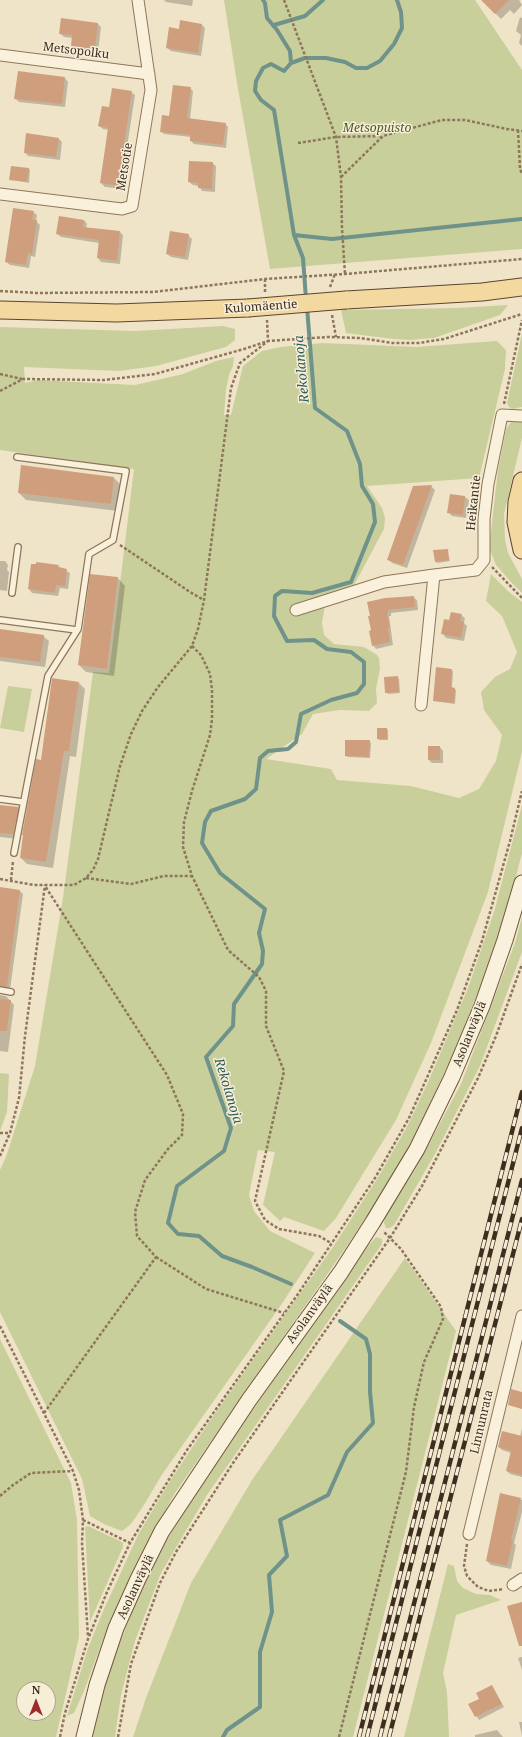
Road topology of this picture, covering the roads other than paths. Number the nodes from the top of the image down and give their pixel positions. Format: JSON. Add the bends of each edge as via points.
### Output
{"nodes":[{"id":1,"x":138,"y":0,"type":"edge"},
{"id":2,"x":0,"y":55,"type":"edge"},
{"id":3,"x":149,"y":74,"type":"junction"},
{"id":4,"x":0,"y":194,"type":"edge"},
{"id":5,"x":522,"y":287,"type":"edge"},
{"id":6,"x":482,"y":292,"type":"junction"},
{"id":7,"x":522,"y":299,"type":"edge"},
{"id":8,"x":0,"y":310,"type":"edge"},
{"id":9,"x":522,"y":416,"type":"edge"},
{"id":10,"x":17,"y":457,"type":"dead end"},
{"id":11,"x":522,"y":481,"type":"edge"},
{"id":12,"x":18,"y":547,"type":"dead end"},
{"id":13,"x":522,"y":550,"type":"edge"},
{"id":14,"x":434,"y":575,"type":"junction"},
{"id":15,"x":12,"y":593,"type":"dead end"},
{"id":16,"x":296,"y":610,"type":"dead end"},
{"id":17,"x":0,"y":620,"type":"edge"},
{"id":18,"x":77,"y":630,"type":"junction"},
{"id":19,"x":421,"y":705,"type":"dead end"},
{"id":20,"x":0,"y":799,"type":"edge"},
{"id":21,"x":23,"y":802,"type":"junction"},
{"id":22,"x":14,"y":853,"type":"road end"},
{"id":23,"x":522,"y":883,"type":"edge"},
{"id":24,"x":0,"y":990,"type":"edge"},
{"id":25,"x":11,"y":992,"type":"dead end"},
{"id":26,"x":522,"y":1316,"type":"edge"},
{"id":27,"x":470,"y":1534,"type":"road end"},
{"id":28,"x":84,"y":1737,"type":"edge"}],
"edges":[{"from":1,"to":3,"type":"street","name":"Metsotie"},
{"from":2,"to":3,"type":"street","name":"Metsopolku"},
{"from":3,"to":4,"type":"street","name":"Metsotie","via":[[151,90],[132,206],[122,209]]},
{"from":5,"to":6,"type":"main road","name":"Kulomäentie"},
{"from":6,"to":7,"type":"main road"},
{"from":6,"to":8,"type":"main road","name":"Kulomäentie","bridge":true,"via":[[117,314]]},
{"from":9,"to":14,"type":"street","name":"Heikantie","via":[[502,415],[488,484],[484,518],[484,560],[476,570]]},
{"from":10,"to":18,"type":"lane","via":[[126,471],[113,540],[89,554]]},
{"from":11,"to":13,"type":"main road","via":[[516,522]]},
{"from":12,"to":15,"type":"lane"},
{"from":14,"to":16,"type":"street","via":[[384,582]]},
{"from":14,"to":19,"type":"street"},
{"from":17,"to":18,"type":"lane"},
{"from":18,"to":21,"type":"lane","via":[[48,676]]},
{"from":20,"to":21,"type":"lane"},
{"from":21,"to":22,"type":"lane"},
{"from":23,"to":28,"type":"main road","name":"Asolanväylä","via":[[482,1006],[452,1078],[417,1150],[341,1272],[249,1400],[162,1532],[116,1628],[96,1685]]},
{"from":24,"to":25,"type":"lane"},
{"from":26,"to":27,"type":"street","name":"Linnunrata"}]}
